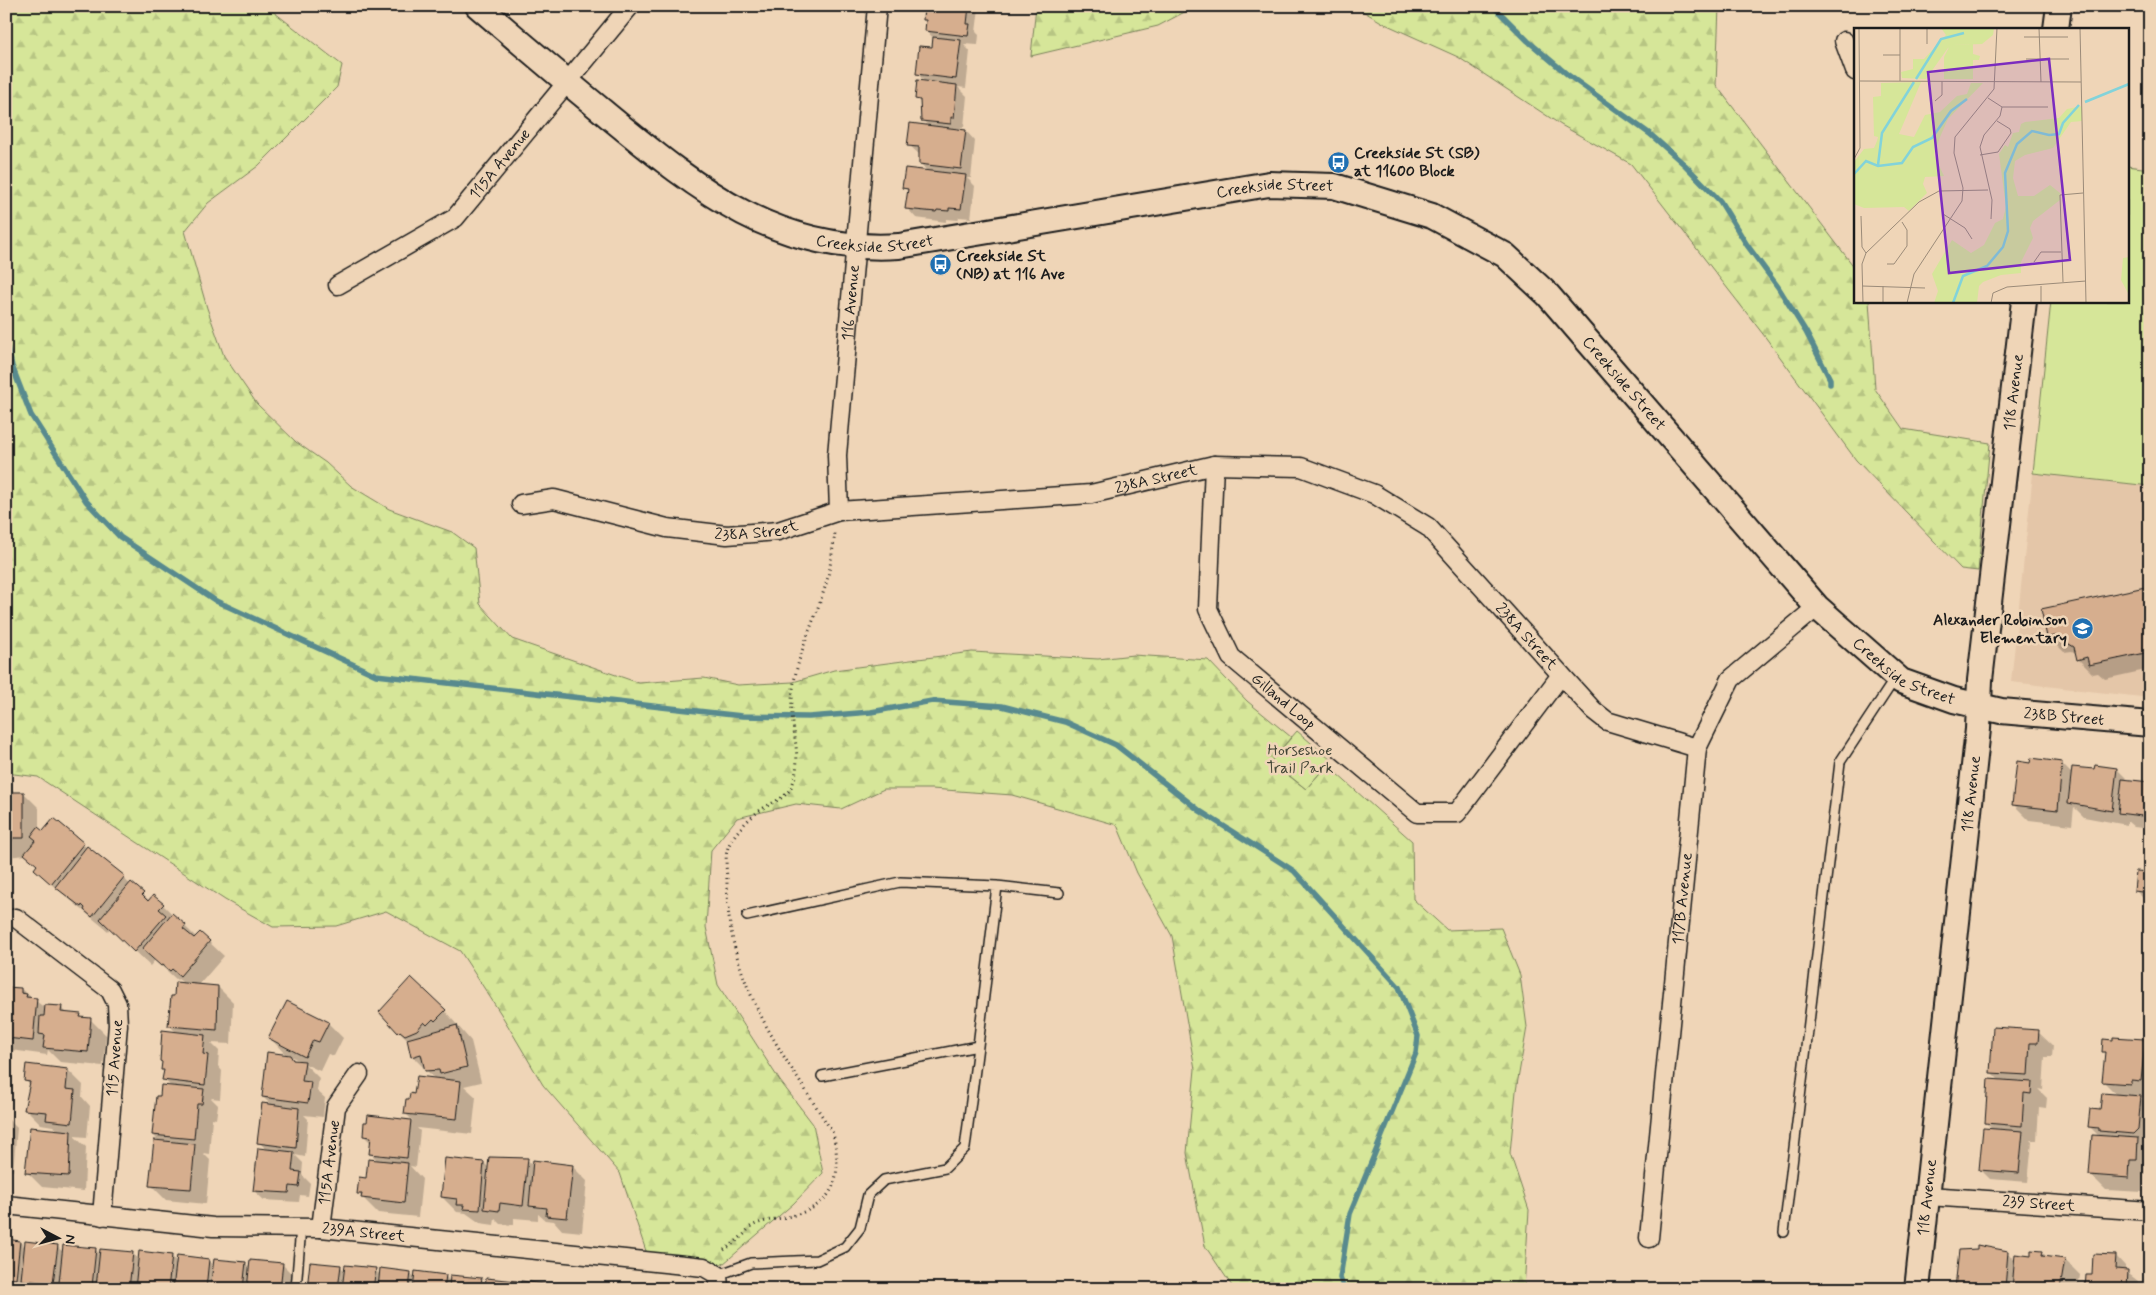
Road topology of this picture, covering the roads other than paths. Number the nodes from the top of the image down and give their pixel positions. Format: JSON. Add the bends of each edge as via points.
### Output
{"nodes":[{"id":1,"x":478,"y":6,"type":"edge"},
{"id":2,"x":630,"y":6,"type":"edge"},
{"id":3,"x":877,"y":6,"type":"edge"},
{"id":4,"x":2059,"y":6,"type":"edge"},
{"id":5,"x":2056,"y":28,"type":"edge"},
{"id":6,"x":1844,"y":41,"type":"dead end"},
{"id":7,"x":1854,"y":68,"type":"edge"},
{"id":8,"x":567,"y":82,"type":"junction"},
{"id":9,"x":856,"y":246,"type":"junction"},
{"id":10,"x":338,"y":285,"type":"dead end"},
{"id":11,"x":2024,"y":302,"type":"edge"},
{"id":12,"x":1214,"y":465,"type":"junction"},
{"id":13,"x":521,"y":504,"type":"dead end"},
{"id":14,"x":839,"y":511,"type":"junction"},
{"id":15,"x":1817,"y":606,"type":"junction"},
{"id":16,"x":1561,"y":675,"type":"junction"},
{"id":17,"x":1896,"y":677,"type":"junction"},
{"id":18,"x":1979,"y":707,"type":"junction"},
{"id":19,"x":2150,"y":724,"type":"edge"},
{"id":20,"x":1697,"y":748,"type":"junction"},
{"id":21,"x":997,"y":886,"type":"junction"},
{"id":22,"x":1059,"y":893,"type":"dead end"},
{"id":23,"x":747,"y":916,"type":"dead end"},
{"id":24,"x":16,"y":918,"type":"dead end"},
{"id":25,"x":978,"y":1046,"type":"junction"},
{"id":26,"x":359,"y":1074,"type":"dead end"},
{"id":27,"x":822,"y":1076,"type":"dead end"},
{"id":28,"x":1928,"y":1196,"type":"junction"},
{"id":29,"x":6,"y":1205,"type":"edge"},
{"id":30,"x":2150,"y":1211,"type":"edge"},
{"id":31,"x":102,"y":1216,"type":"junction"},
{"id":32,"x":301,"y":1227,"type":"junction"},
{"id":33,"x":321,"y":1228,"type":"junction"},
{"id":34,"x":1784,"y":1232,"type":"dead end"},
{"id":35,"x":1649,"y":1238,"type":"dead end"},
{"id":36,"x":718,"y":1282,"type":"edge"},
{"id":37,"x":296,"y":1289,"type":"edge"},
{"id":38,"x":1917,"y":1289,"type":"edge"}],
"edges":[{"from":1,"to":8,"type":"street","name":"Creekside Street"},
{"from":2,"to":8,"type":"street","name":"115A Avenue"},
{"from":3,"to":9,"type":"street","name":"116 Avenue"},
{"from":4,"to":5,"type":"street"},
{"from":6,"to":7,"type":"street"},
{"from":8,"to":9,"type":"street","name":"Creekside Street","via":[[681,175],[728,206],[780,229],[820,241]]},
{"from":8,"to":10,"type":"street","name":"115A Avenue","via":[[455,218]]},
{"from":9,"to":14,"type":"street","name":"116 Avenue","via":[[837,455]]},
{"from":9,"to":15,"type":"street","name":"Creekside Street","via":[[899,246],[1269,184],[1334,186],[1432,216],[1505,255],[1548,295]]},
{"from":11,"to":18,"type":"street","name":"118 Avenue"},
{"from":12,"to":14,"type":"street","name":"238A Street","via":[[1091,494]]},
{"from":12,"to":16,"type":"street","name":"238A Street","via":[[1300,467],[1374,494],[1428,527]]},
{"from":12,"to":16,"type":"street","name":"Gilland Loop","via":[[1208,609],[1231,657],[1417,813],[1457,813]]},
{"from":13,"to":14,"type":"street","name":"238A Street","via":[[554,499],[667,528],[727,535],[778,531]]},
{"from":15,"to":17,"type":"street","name":"Creekside Street"},
{"from":15,"to":20,"type":"street","name":"117B Avenue","via":[[1731,679]]},
{"from":16,"to":20,"type":"street","name":"238A Street","via":[[1607,721]]},
{"from":17,"to":18,"type":"street","name":"Creekside Street","via":[[1919,688]]},
{"from":17,"to":34,"type":"lane","via":[[1840,762]]},
{"from":18,"to":19,"type":"street","name":"238B Street"},
{"from":18,"to":28,"type":"street","name":"118 Avenue"},
{"from":20,"to":35,"type":"street","name":"117B Avenue"},
{"from":21,"to":22,"type":"lane"},
{"from":21,"to":23,"type":"lane","via":[[900,882]]},
{"from":21,"to":25,"type":"lane"},
{"from":24,"to":31,"type":"street","name":"115 Avenue","via":[[110,990],[117,1004]]},
{"from":25,"to":27,"type":"lane"},
{"from":25,"to":36,"type":"lane","via":[[966,1148],[945,1168],[884,1180],[868,1195],[860,1228],[845,1247],[817,1260],[751,1263]]},
{"from":26,"to":33,"type":"street","name":"115A Avenue","via":[[336,1107]]},
{"from":28,"to":30,"type":"street","name":"239 Street"},
{"from":28,"to":38,"type":"street","name":"118 Avenue"},
{"from":29,"to":31,"type":"street","name":"239A Street"},
{"from":31,"to":32,"type":"street","name":"239A Street","via":[[213,1227]]},
{"from":32,"to":33,"type":"street","name":"239A Street"},
{"from":32,"to":37,"type":"lane"},
{"from":33,"to":36,"type":"street","name":"239A Street","via":[[704,1267]]}]}
